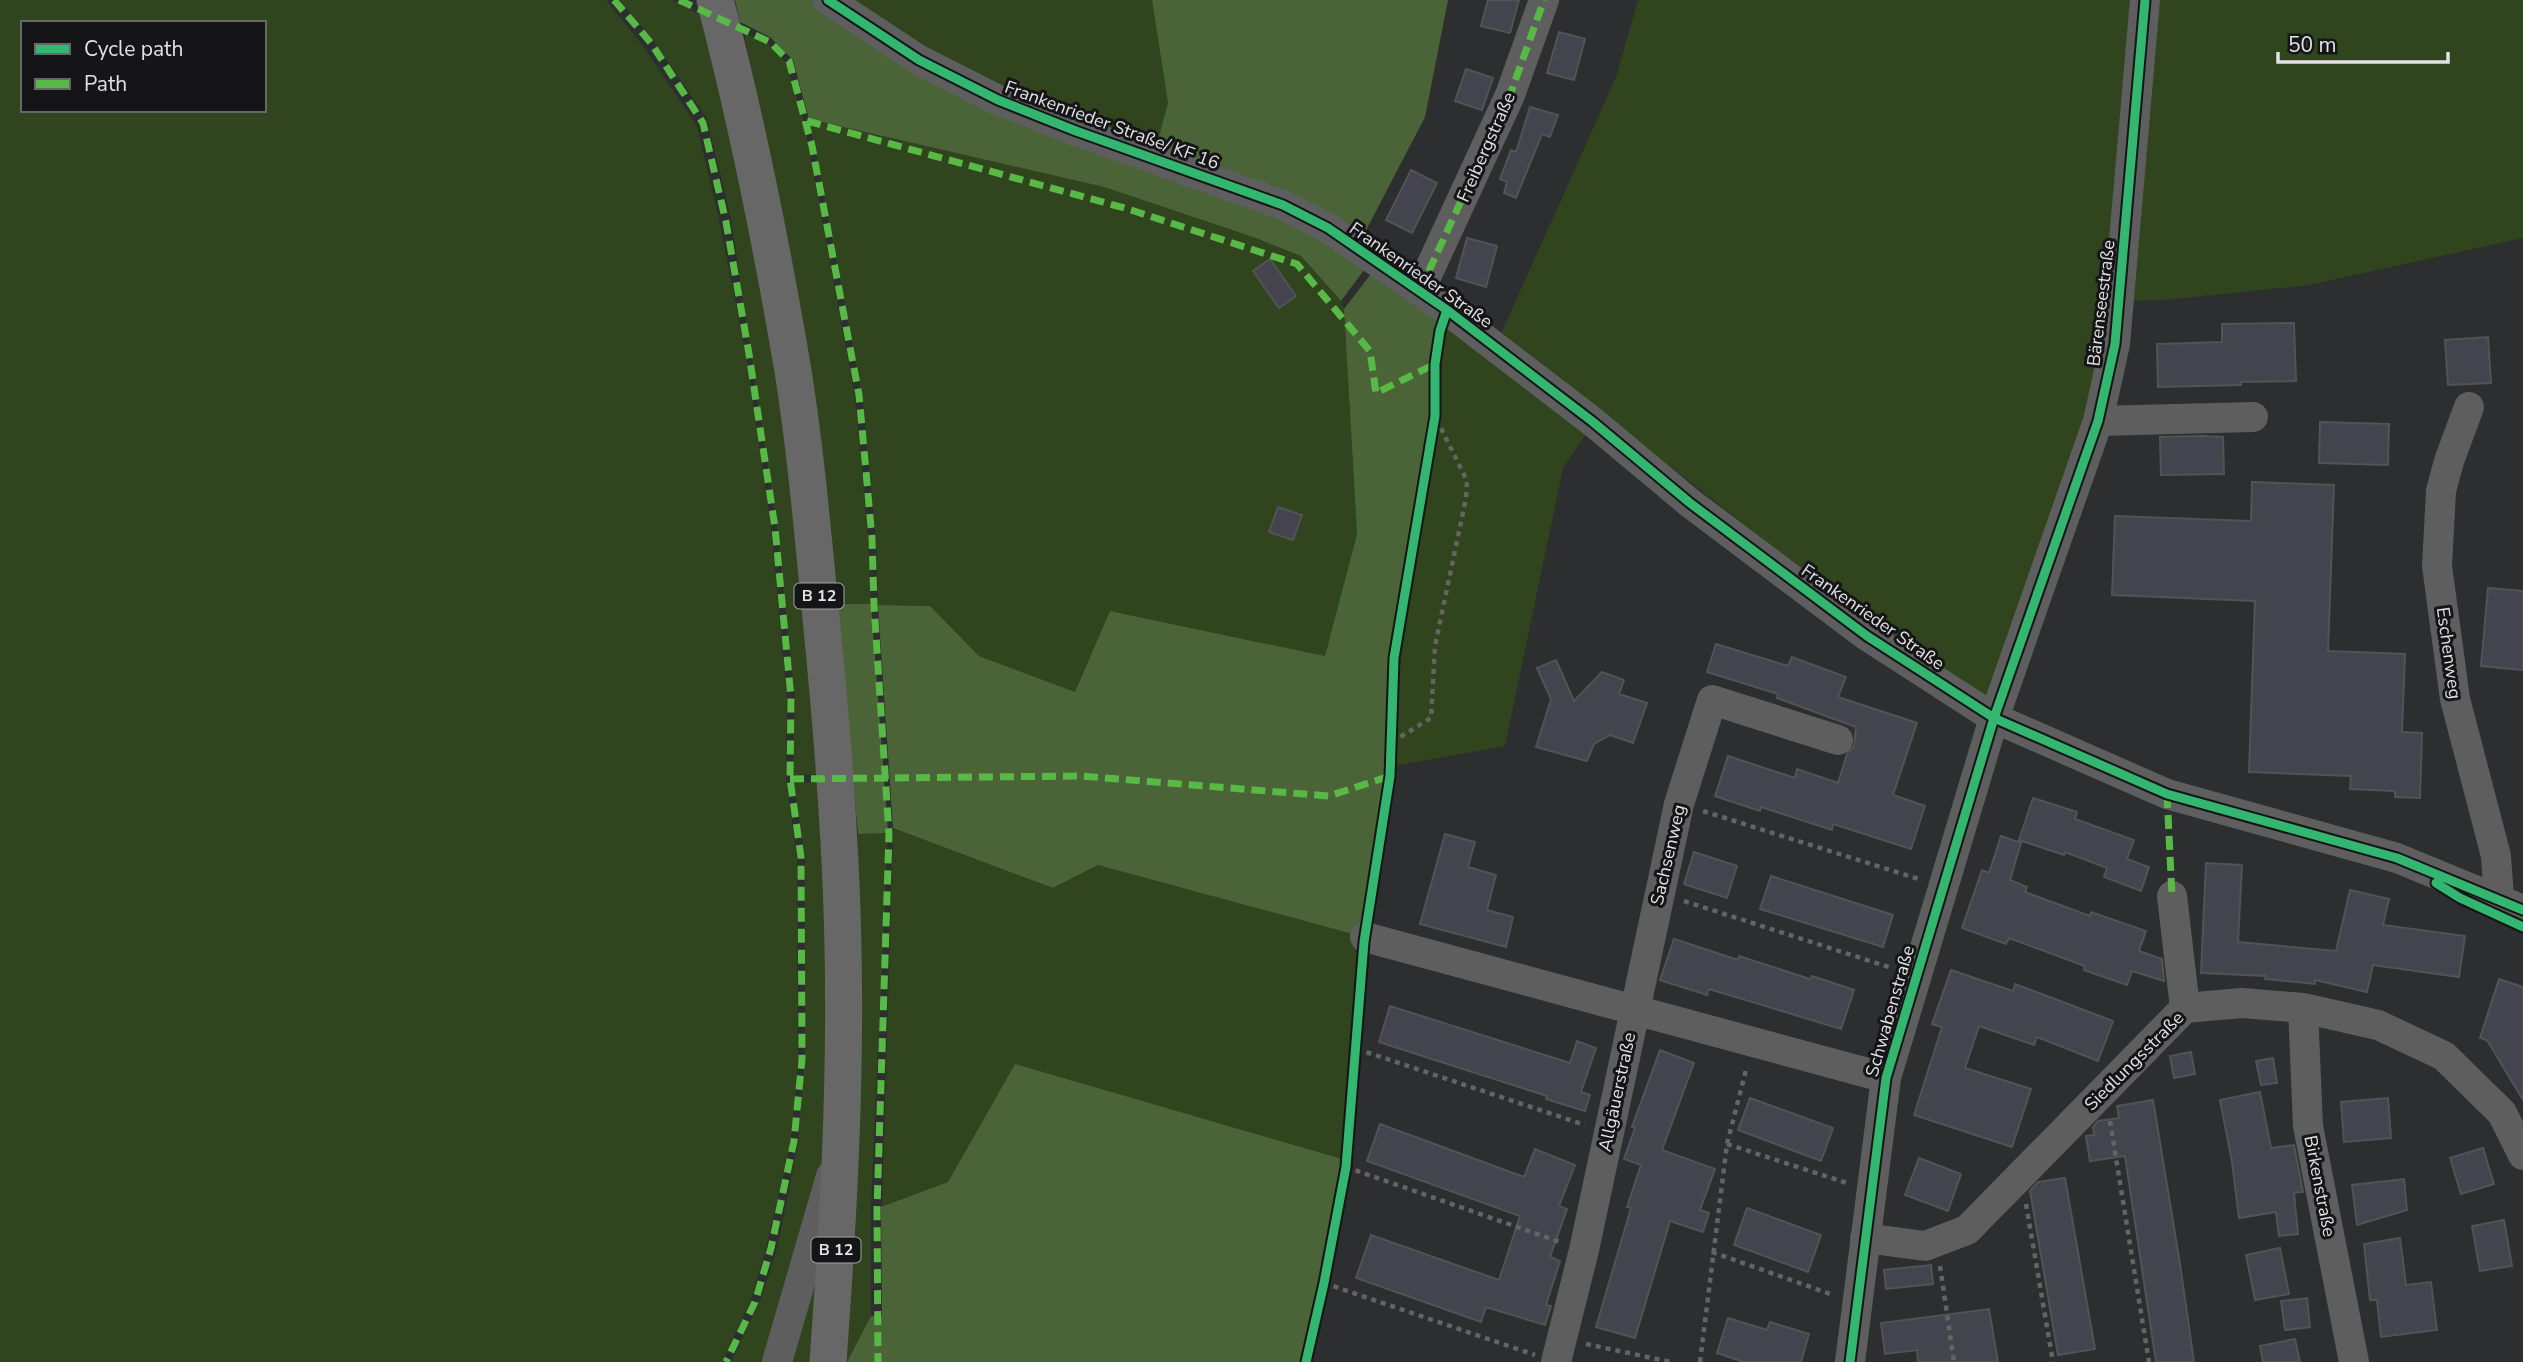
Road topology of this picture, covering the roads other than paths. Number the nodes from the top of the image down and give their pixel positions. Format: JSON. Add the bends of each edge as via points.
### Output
{"nodes":[{"id":1,"x":715,"y":0,"type":"edge"},
{"id":2,"x":828,"y":0,"type":"edge"},
{"id":3,"x":1544,"y":0,"type":"edge"},
{"id":4,"x":2145,"y":0,"type":"edge"},
{"id":5,"x":1283,"y":205,"type":"joint"},
{"id":6,"x":1420,"y":290,"type":"junction"},
{"id":7,"x":2469,"y":407,"type":"dead end"},
{"id":8,"x":2253,"y":417,"type":"dead end"},
{"id":9,"x":2098,"y":421,"type":"junction"},
{"id":10,"x":1994,"y":718,"type":"junction"},
{"id":11,"x":1838,"y":740,"type":"dead end"},
{"id":12,"x":2172,"y":896,"type":"dead end"},
{"id":13,"x":2511,"y":904,"type":"edge"},
{"id":14,"x":1365,"y":937,"type":"dead end"},
{"id":15,"x":2185,"y":1008,"type":"junction"},
{"id":16,"x":2303,"y":1008,"type":"junction"},
{"id":17,"x":1634,"y":1012,"type":"junction"},
{"id":18,"x":1886,"y":1078,"type":"junction"},
{"id":19,"x":842,"y":1139,"type":"junction"},
{"id":20,"x":2523,"y":1155,"type":"edge"},
{"id":21,"x":1866,"y":1238,"type":"junction"},
{"id":22,"x":1554,"y":1353,"type":"edge"},
{"id":23,"x":777,"y":1362,"type":"edge"},
{"id":24,"x":828,"y":1362,"type":"edge"},
{"id":25,"x":1850,"y":1362,"type":"edge"},
{"id":26,"x":2354,"y":1362,"type":"edge"}],
"edges":[{"from":1,"to":19,"type":"main road","number":"B 12","via":[[765,217],[793,374],[813,534],[836,777],[843,949]]},
{"from":2,"to":5,"type":"street","name":"Frankenrieder Straße/ KF 16","via":[[919,60],[998,100]]},
{"from":3,"to":6,"type":"street","name":"Freibergstraße","via":[[1510,94]]},
{"from":4,"to":9,"type":"street","name":"Bärenseestraße","via":[[2115,344]]},
{"from":5,"to":6,"type":"street","name":"Frankenrieder Straße","via":[[1328,228]]},
{"from":6,"to":10,"type":"street","name":"Frankenrieder Straße","via":[[1867,636]]},
{"from":7,"to":13,"type":"street","name":"Eschenweg","via":[[2441,491],[2437,566],[2455,699]]},
{"from":8,"to":9,"type":"street"},
{"from":9,"to":10,"type":"street","name":"Bärenseestraße"},
{"from":10,"to":13,"type":"street","name":"Frankenrieder Straße","via":[[2167,794],[2397,859]]},
{"from":10,"to":18,"type":"street","name":"Schwabenstraße"},
{"from":11,"to":17,"type":"street","name":"Sachsenweg","via":[[1712,700],[1679,804]]},
{"from":12,"to":15,"type":"street"},
{"from":14,"to":17,"type":"street","name":"Allgäuerstraße"},
{"from":15,"to":16,"type":"street","name":"Siedlungsstraße","via":[[2242,1003]]},
{"from":15,"to":21,"type":"street","name":"Siedlungsstraße","via":[[1967,1230],[1925,1246]]},
{"from":16,"to":20,"type":"street","name":"Siedlungsstraße","via":[[2378,1025],[2444,1056],[2502,1113]]},
{"from":16,"to":26,"type":"street","name":"Birkenstraße","via":[[2308,1126]]},
{"from":17,"to":18,"type":"street"},
{"from":17,"to":22,"type":"street","name":"Allgäuerstraße","via":[[1584,1251]]},
{"from":18,"to":21,"type":"street","name":"Schwabenstraße"},
{"from":19,"to":23,"type":"street"},
{"from":19,"to":24,"type":"main road","number":"B 12"},
{"from":21,"to":25,"type":"street","name":"Schwabenstraße"}]}
